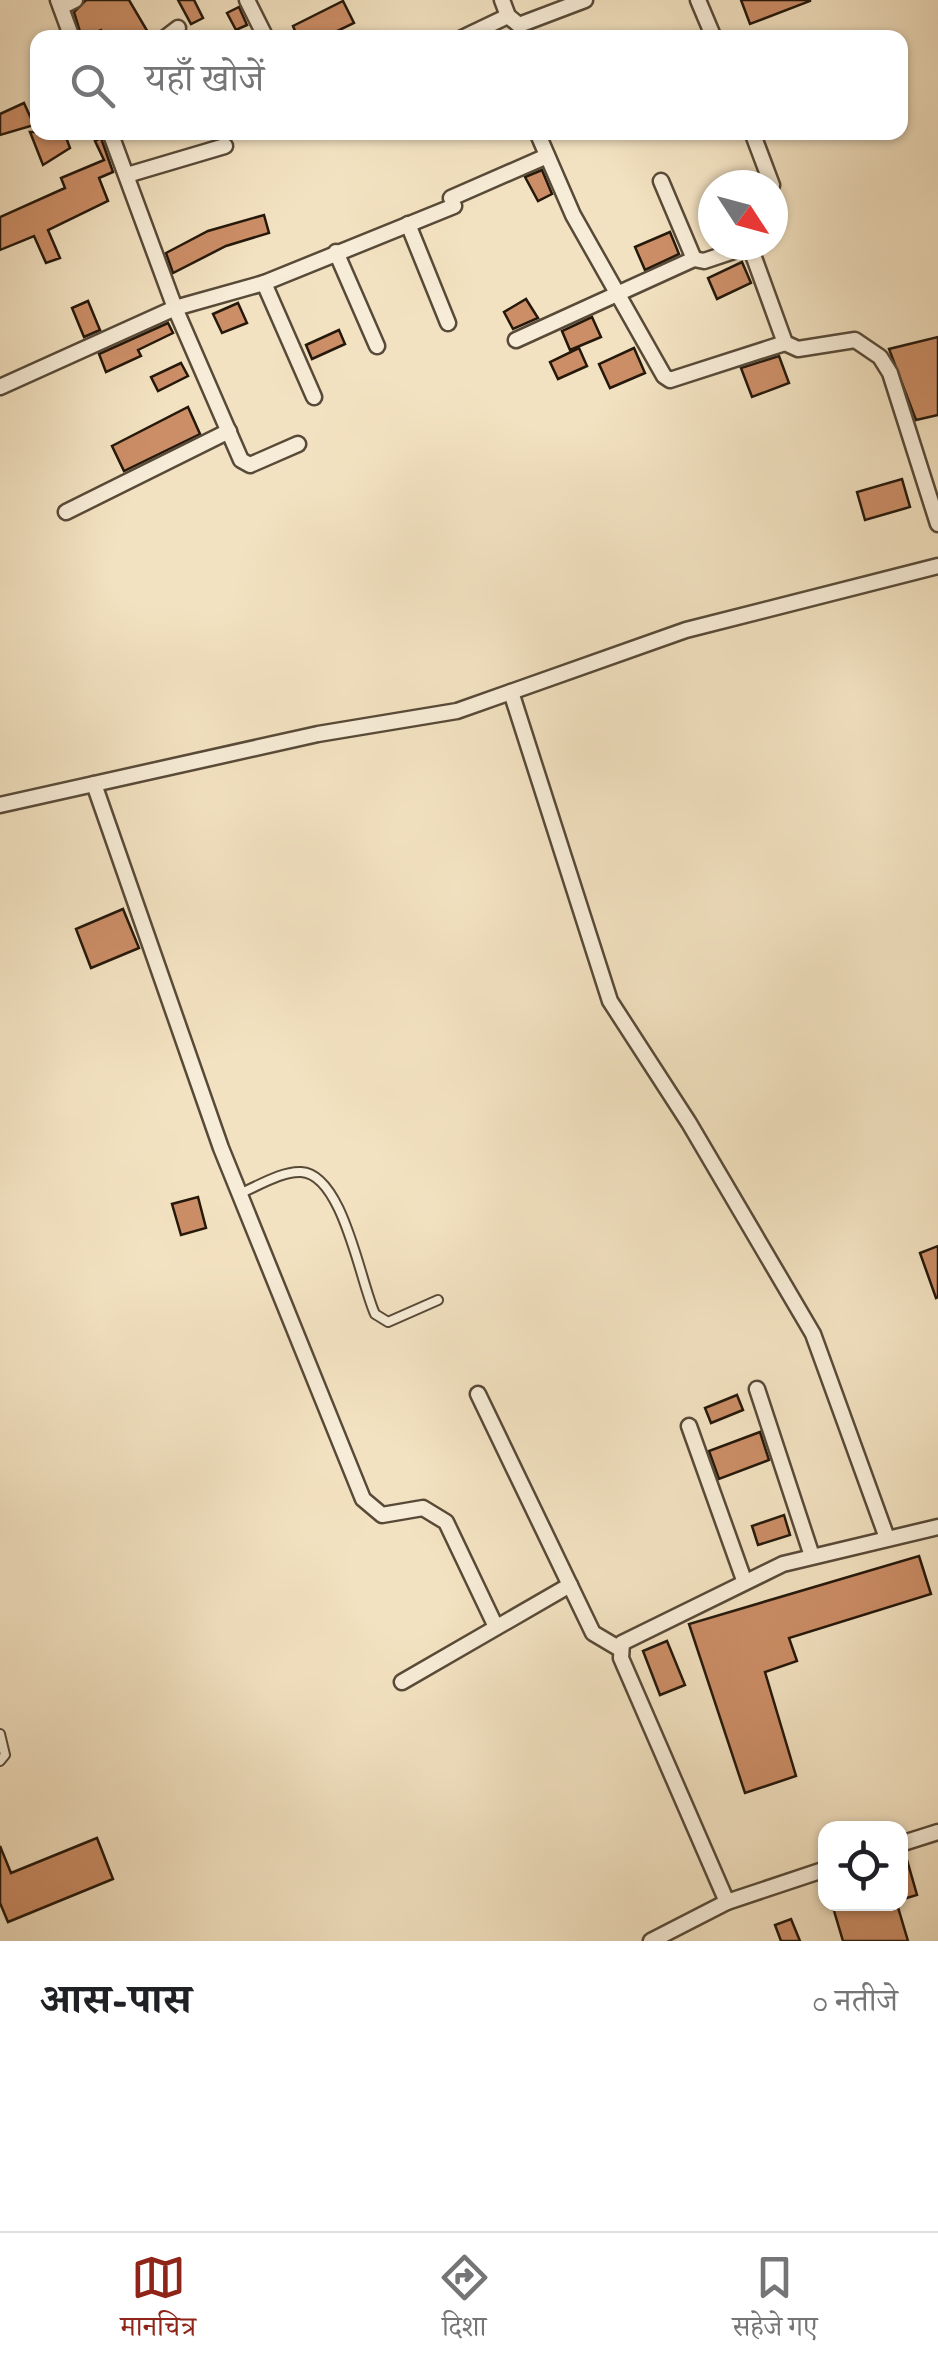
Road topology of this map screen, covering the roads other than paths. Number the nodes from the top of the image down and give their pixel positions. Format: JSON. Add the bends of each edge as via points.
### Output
{"nodes":[{"id":1,"x":76,"y":0,"type":"edge"},
{"id":2,"x":247,"y":0,"type":"edge"},
{"id":3,"x":502,"y":0,"type":"edge"},
{"id":4,"x":585,"y":0,"type":"edge"},
{"id":5,"x":698,"y":0,"type":"edge"},
{"id":6,"x":59,"y":4,"type":"edge"},
{"id":7,"x":517,"y":26,"type":"edge"},
{"id":8,"x":178,"y":28,"type":"dead end"},
{"id":9,"x":69,"y":30,"type":"edge"},
{"id":10,"x":175,"y":30,"type":"edge"},
{"id":11,"x":262,"y":30,"type":"edge"},
{"id":12,"x":711,"y":30,"type":"edge"},
{"id":13,"x":113,"y":140,"type":"edge"},
{"id":14,"x":540,"y":140,"type":"edge"},
{"id":15,"x":755,"y":140,"type":"edge"},
{"id":16,"x":225,"y":146,"type":"dead end"},
{"id":17,"x":547,"y":156,"type":"junction"},
{"id":18,"x":766,"y":170,"type":"edge"},
{"id":19,"x":126,"y":175,"type":"junction"},
{"id":20,"x":661,"y":181,"type":"dead end"},
{"id":21,"x":408,"y":224,"type":"junction"},
{"id":22,"x":336,"y":252,"type":"junction"},
{"id":23,"x":694,"y":259,"type":"junction"},
{"id":24,"x":709,"y":260,"type":"edge"},
{"id":25,"x":752,"y":260,"type":"edge"},
{"id":26,"x":264,"y":283,"type":"junction"},
{"id":27,"x":617,"y":295,"type":"junction"},
{"id":28,"x":175,"y":308,"type":"junction"},
{"id":29,"x":448,"y":323,"type":"dead end"},
{"id":30,"x":516,"y":340,"type":"dead end"},
{"id":31,"x":785,"y":342,"type":"junction"},
{"id":32,"x":377,"y":346,"type":"dead end"},
{"id":33,"x":0,"y":387,"type":"edge"},
{"id":34,"x":314,"y":397,"type":"dead end"},
{"id":35,"x":229,"y":432,"type":"junction"},
{"id":36,"x":298,"y":444,"type":"dead end"},
{"id":37,"x":66,"y":512,"type":"dead end"},
{"id":38,"x":938,"y":524,"type":"edge"},
{"id":39,"x":938,"y":566,"type":"edge"},
{"id":40,"x":511,"y":692,"type":"junction"},
{"id":41,"x":94,"y":784,"type":"junction"},
{"id":42,"x":0,"y":805,"type":"edge"},
{"id":43,"x":241,"y":1193,"type":"junction"},
{"id":44,"x":438,"y":1300,"type":"dead end"},
{"id":45,"x":757,"y":1390,"type":"dead end"},
{"id":46,"x":478,"y":1394,"type":"dead end"},
{"id":47,"x":689,"y":1426,"type":"dead end"},
{"id":48,"x":938,"y":1527,"type":"edge"},
{"id":49,"x":887,"y":1538,"type":"junction"},
{"id":50,"x":812,"y":1556,"type":"junction"},
{"id":51,"x":744,"y":1580,"type":"junction"},
{"id":52,"x":570,"y":1585,"type":"junction"},
{"id":53,"x":496,"y":1627,"type":"junction"},
{"id":54,"x":620,"y":1650,"type":"junction"},
{"id":55,"x":402,"y":1682,"type":"dead end"},
{"id":56,"x":0,"y":1734,"type":"edge"},
{"id":57,"x":0,"y":1761,"type":"edge"},
{"id":58,"x":938,"y":1832,"type":"edge"},
{"id":59,"x":908,"y":1841,"type":"edge"},
{"id":60,"x":818,"y":1872,"type":"edge"},
{"id":61,"x":726,"y":1902,"type":"junction"},
{"id":62,"x":651,"y":1941,"type":"edge"}],
"edges":[{"from":1,"to":6,"type":"street"},
{"from":2,"to":11,"type":"street"},
{"from":3,"to":7,"type":"street"},
{"from":4,"to":7,"type":"street"},
{"from":5,"to":12,"type":"street"},
{"from":6,"to":9,"type":"street"},
{"from":8,"to":10,"type":"street"},
{"from":13,"to":19,"type":"street"},
{"from":14,"to":17,"type":"street"},
{"from":15,"to":18,"type":"street"},
{"from":16,"to":19,"type":"street"},
{"from":17,"to":21,"type":"street"},
{"from":17,"to":27,"type":"street"},
{"from":19,"to":28,"type":"street"},
{"from":20,"to":23,"type":"street"},
{"from":21,"to":22,"type":"street"},
{"from":21,"to":29,"type":"street"},
{"from":22,"to":26,"type":"street"},
{"from":22,"to":32,"type":"street"},
{"from":23,"to":24,"type":"street"},
{"from":23,"to":27,"type":"street"},
{"from":25,"to":31,"type":"street"},
{"from":26,"to":28,"type":"street"},
{"from":26,"to":34,"type":"street"},
{"from":27,"to":30,"type":"street"},
{"from":27,"to":31,"type":"street","via":[[670,380]]},
{"from":28,"to":33,"type":"street"},
{"from":28,"to":35,"type":"street"},
{"from":31,"to":38,"type":"street","via":[[798,349],[855,340],[880,357]]},
{"from":35,"to":36,"type":"street","via":[[246,464]]},
{"from":35,"to":37,"type":"street"},
{"from":39,"to":40,"type":"street","via":[[686,630]]},
{"from":40,"to":41,"type":"street","via":[[419,720],[318,734]]},
{"from":40,"to":49,"type":"street","via":[[610,1001],[813,1334]]},
{"from":41,"to":42,"type":"street"},
{"from":41,"to":43,"type":"street"},
{"from":43,"to":44,"type":"lane","via":[[291,1173],[314,1176],[340,1210],[375,1314],[388,1322]]},
{"from":43,"to":53,"type":"street","via":[[362,1499],[375,1514],[423,1508],[446,1522]]},
{"from":45,"to":50,"type":"street"},
{"from":46,"to":52,"type":"street"},
{"from":47,"to":51,"type":"street"},
{"from":48,"to":49,"type":"street"},
{"from":49,"to":50,"type":"street"},
{"from":50,"to":51,"type":"street"},
{"from":51,"to":54,"type":"street","via":[[628,1636]]},
{"from":52,"to":53,"type":"street"},
{"from":52,"to":54,"type":"street","via":[[593,1633]]},
{"from":53,"to":55,"type":"street"},
{"from":54,"to":61,"type":"street"},
{"from":56,"to":57,"type":"lane"},
{"from":58,"to":59,"type":"street"},
{"from":60,"to":61,"type":"street"},
{"from":61,"to":62,"type":"street"}]}
